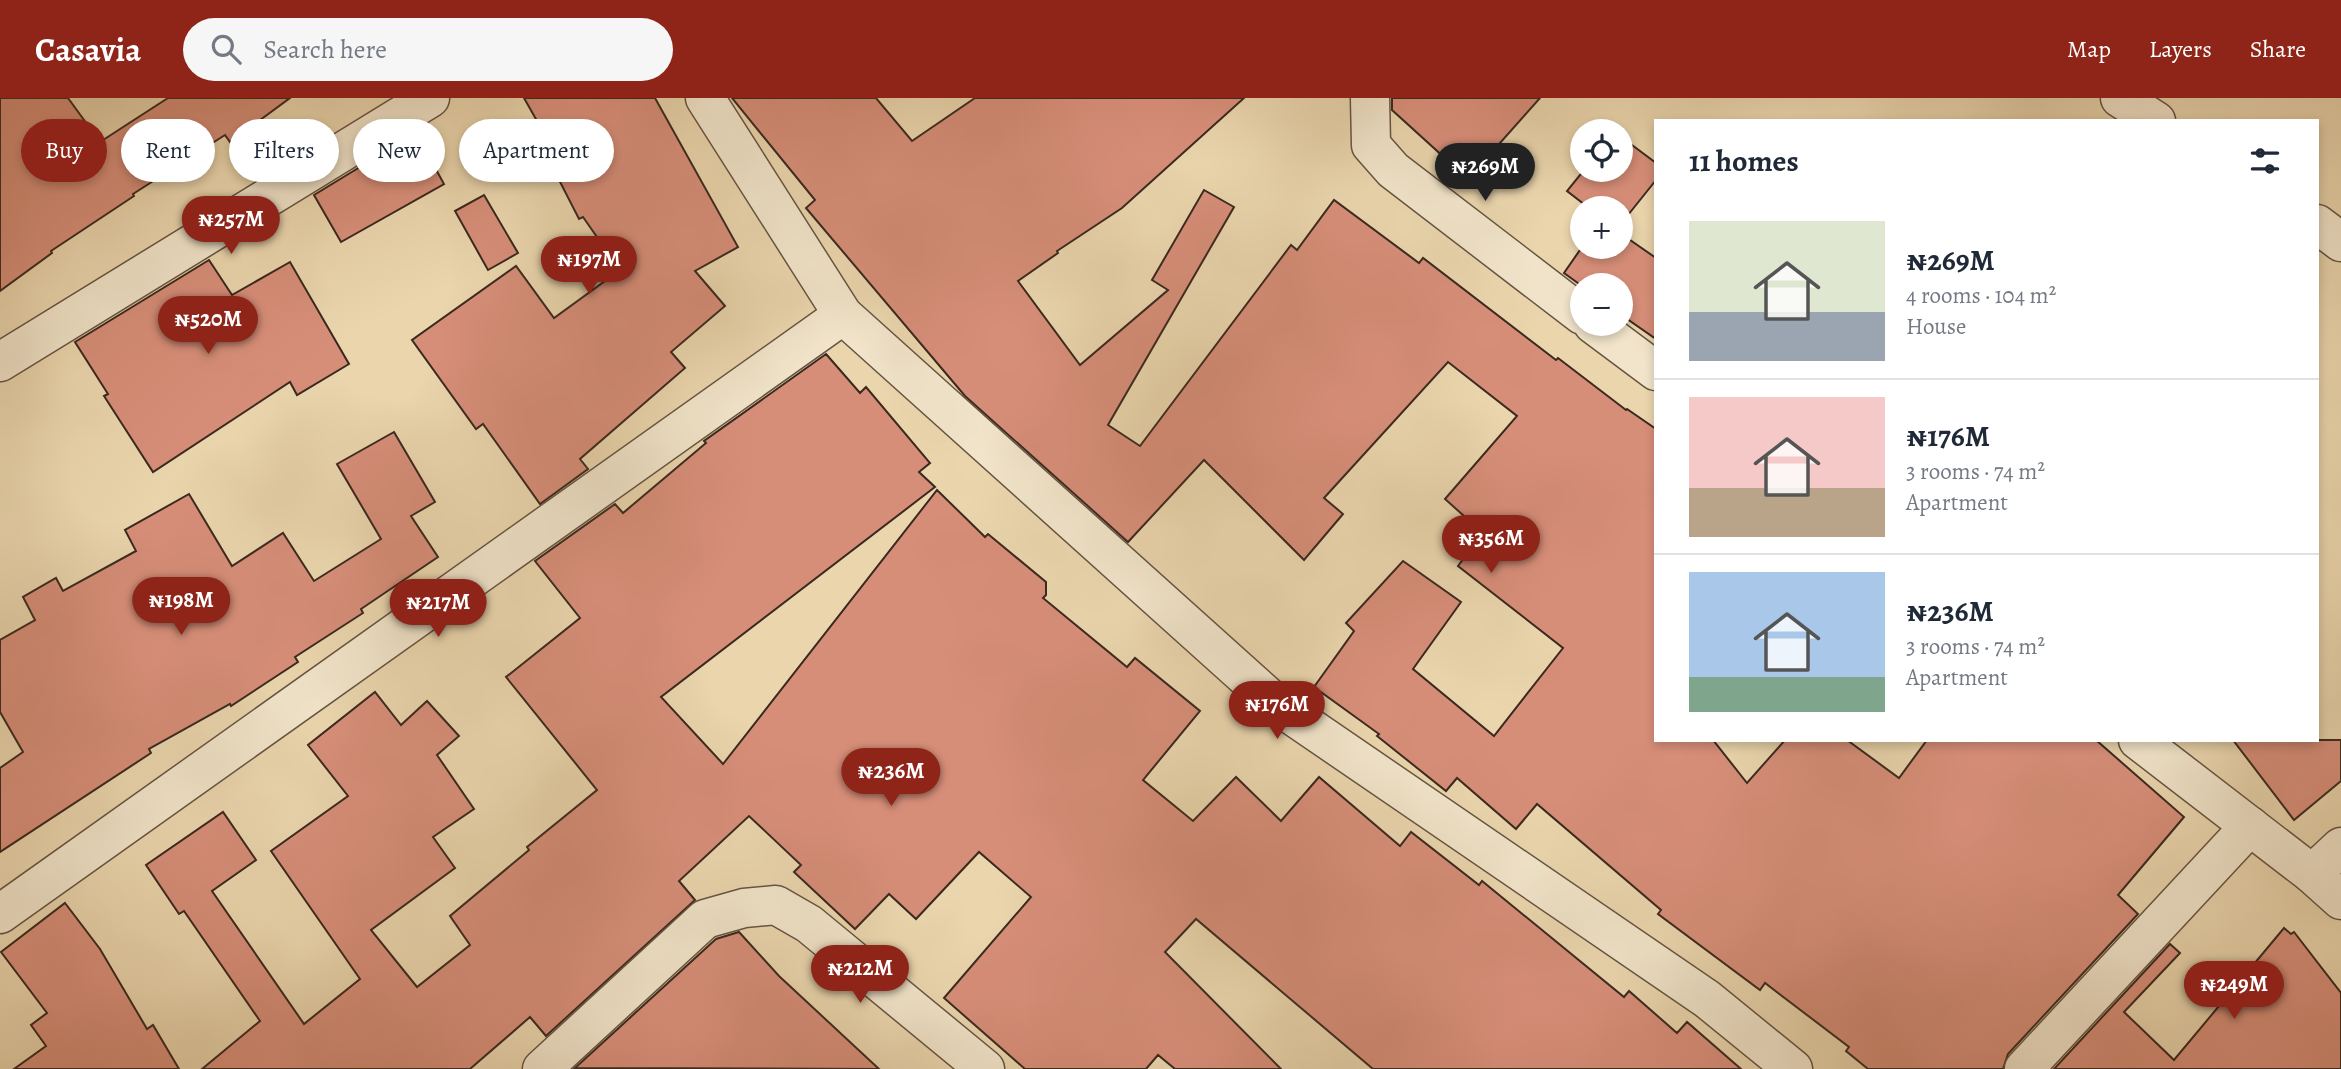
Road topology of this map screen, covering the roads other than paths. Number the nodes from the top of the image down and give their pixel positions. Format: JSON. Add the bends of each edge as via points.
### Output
{"nodes":[{"id":1,"x":430,"y":98,"type":"edge"},
{"id":2,"x":705,"y":98,"type":"edge"},
{"id":3,"x":1370,"y":98,"type":"edge"},
{"id":4,"x":2120,"y":98,"type":"edge"},
{"id":5,"x":2154,"y":119,"type":"edge"},
{"id":6,"x":2319,"y":226,"type":"edge"},
{"id":7,"x":2341,"y":242,"type":"edge"},
{"id":8,"x":1570,"y":306,"type":"edge"},
{"id":9,"x":842,"y":315,"type":"junction"},
{"id":10,"x":1609,"y":336,"type":"edge"},
{"id":11,"x":0,"y":362,"type":"edge"},
{"id":12,"x":1654,"y":370,"type":"edge"},
{"id":13,"x":2141,"y":742,"type":"edge"},
{"id":14,"x":2250,"y":826,"type":"junction"},
{"id":15,"x":2341,"y":847,"type":"edge"},
{"id":16,"x":2312,"y":874,"type":"junction"},
{"id":17,"x":2341,"y":900,"type":"edge"},
{"id":18,"x":0,"y":914,"type":"edge"},
{"id":19,"x":542,"y":1069,"type":"edge"},
{"id":20,"x":985,"y":1069,"type":"edge"},
{"id":21,"x":1793,"y":1069,"type":"edge"},
{"id":22,"x":2024,"y":1069,"type":"edge"}],
"edges":[{"from":1,"to":11,"type":"street"},
{"from":2,"to":9,"type":"street"},
{"from":3,"to":8,"type":"street","via":[[1371,145],[1393,170]]},
{"from":4,"to":5,"type":"street"},
{"from":6,"to":7,"type":"street"},
{"from":9,"to":18,"type":"street"},
{"from":9,"to":21,"type":"street","via":[[1277,705],[1707,999]]},
{"from":10,"to":12,"type":"street"},
{"from":13,"to":14,"type":"street"},
{"from":14,"to":16,"type":"street"},
{"from":14,"to":22,"type":"street"},
{"from":15,"to":16,"type":"street"},
{"from":16,"to":17,"type":"street"},
{"from":19,"to":20,"type":"street","via":[[705,919],[776,905],[809,924]]}]}
